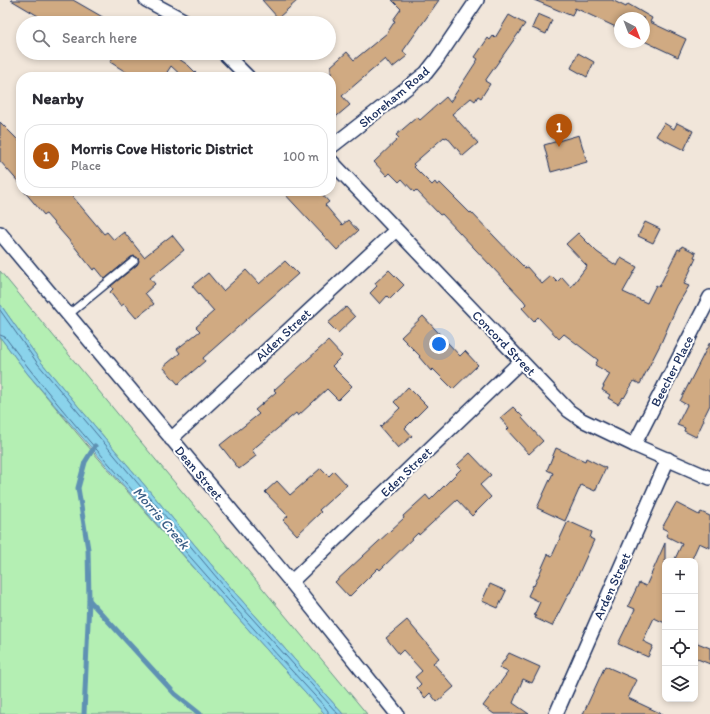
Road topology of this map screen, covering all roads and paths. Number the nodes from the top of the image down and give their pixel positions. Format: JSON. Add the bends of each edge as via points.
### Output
{"nodes":[{"id":1,"x":146,"y":0,"type":"edge"},
{"id":2,"x":476,"y":0,"type":"edge"},
{"id":3,"x":176,"y":16,"type":"edge"},
{"id":4,"x":231,"y":60,"type":"edge"},
{"id":5,"x":243,"y":72,"type":"edge"},
{"id":6,"x":336,"y":144,"type":"edge"},
{"id":7,"x":336,"y":166,"type":"edge"},
{"id":8,"x":396,"y":230,"type":"junction"},
{"id":9,"x":0,"y":233,"type":"edge"},
{"id":10,"x":134,"y":262,"type":"dead end"},
{"id":11,"x":710,"y":297,"type":"edge"},
{"id":12,"x":68,"y":315,"type":"junction"},
{"id":13,"x":521,"y":361,"type":"junction"},
{"id":14,"x":170,"y":439,"type":"junction"},
{"id":15,"x":634,"y":445,"type":"junction"},
{"id":16,"x":668,"y":459,"type":"junction"},
{"id":17,"x":710,"y":478,"type":"edge"},
{"id":18,"x":291,"y":582,"type":"junction"},
{"id":19,"x":397,"y":714,"type":"edge"},
{"id":20,"x":556,"y":714,"type":"edge"}],
"edges":[{"from":1,"to":3,"type":"street"},
{"from":2,"to":6,"type":"street","name":"Shoreham Road","via":[[426,73]]},
{"from":4,"to":5,"type":"street"},
{"from":7,"to":8,"type":"street","name":"Concord Street"},
{"from":8,"to":13,"type":"street","name":"Concord Street"},
{"from":8,"to":14,"type":"street","name":"Alden Street"},
{"from":9,"to":12,"type":"street","name":"Dean Street"},
{"from":10,"to":12,"type":"lane"},
{"from":11,"to":15,"type":"street","name":"Beecher Place"},
{"from":12,"to":14,"type":"street","name":"Dean Street"},
{"from":13,"to":15,"type":"street","name":"Concord Street","via":[[569,411]]},
{"from":13,"to":18,"type":"street","name":"Eden Street"},
{"from":14,"to":18,"type":"street","name":"Dean Street"},
{"from":15,"to":16,"type":"street","name":"Concord Street"},
{"from":16,"to":17,"type":"street","name":"Concord Street"},
{"from":16,"to":20,"type":"street","name":"Arden Street"},
{"from":18,"to":19,"type":"street","name":"Dean Street"}]}
